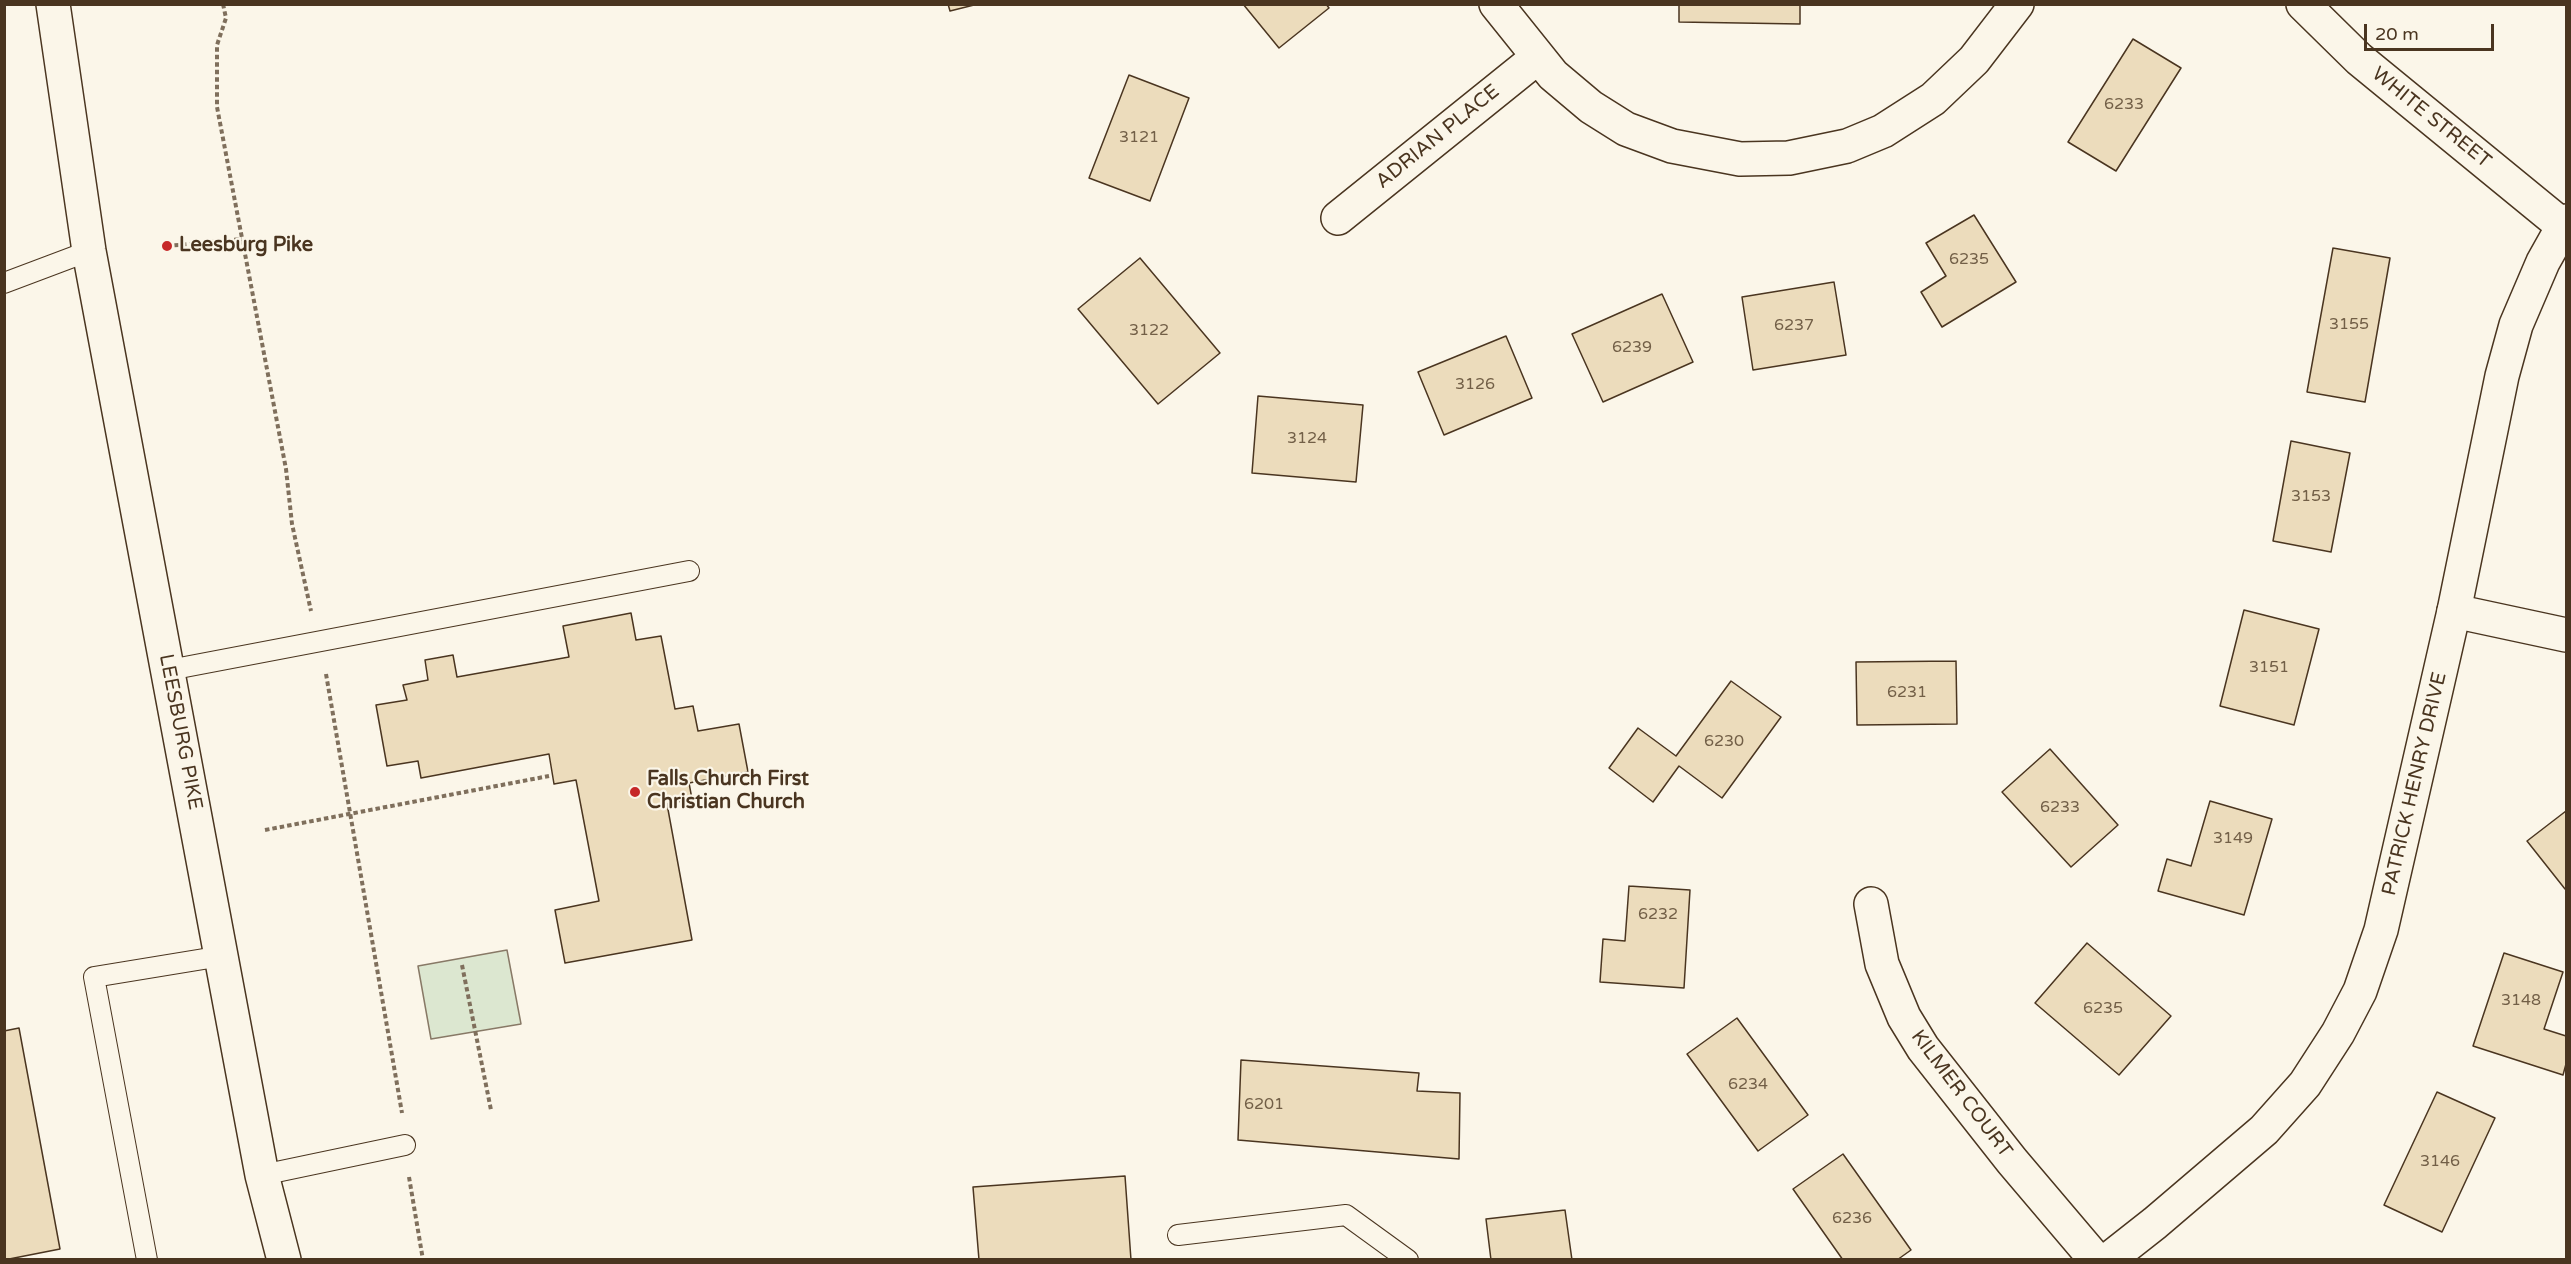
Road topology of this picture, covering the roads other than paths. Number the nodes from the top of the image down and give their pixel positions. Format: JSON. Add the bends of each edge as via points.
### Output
{"nodes":[{"id":1,"x":53,"y":4,"type":"edge"},
{"id":2,"x":1496,"y":4,"type":"edge"},
{"id":3,"x":2017,"y":4,"type":"edge"},
{"id":4,"x":2303,"y":4,"type":"edge"},
{"id":5,"x":1538,"y":57,"type":"junction"},
{"id":6,"x":1338,"y":218,"type":"dead end"},
{"id":7,"x":2565,"y":223,"type":"edge"},
{"id":8,"x":89,"y":250,"type":"junction"},
{"id":9,"x":4,"y":283,"type":"edge"},
{"id":10,"x":689,"y":571,"type":"dead end"},
{"id":11,"x":2454,"y":611,"type":"junction"},
{"id":12,"x":2566,"y":635,"type":"edge"},
{"id":13,"x":169,"y":670,"type":"junction"},
{"id":14,"x":1870,"y":904,"type":"dead end"},
{"id":15,"x":222,"y":956,"type":"junction"},
{"id":16,"x":405,"y":1145,"type":"dead end"},
{"id":17,"x":262,"y":1175,"type":"junction"},
{"id":18,"x":1178,"y":1235,"type":"dead end"},
{"id":19,"x":147,"y":1260,"type":"edge"},
{"id":20,"x":271,"y":1260,"type":"edge"},
{"id":21,"x":284,"y":1260,"type":"edge"},
{"id":22,"x":1408,"y":1260,"type":"edge"},
{"id":23,"x":2096,"y":1260,"type":"edge"},
{"id":24,"x":2108,"y":1260,"type":"edge"}],
"edges":[{"from":1,"to":8,"type":"street","name":"LEESBURG PIKE"},
{"from":2,"to":5,"type":"street"},
{"from":3,"to":5,"type":"street","via":[[1974,60],[1933,99],[1883,131],[1847,146],[1789,158],[1740,159],[1672,146],[1626,129],[1591,107]]},
{"from":4,"to":7,"type":"street","name":"WHITE STREET","via":[[2359,59]]},
{"from":5,"to":6,"type":"street","name":"ADRIAN PLACE"},
{"from":7,"to":11,"type":"street","name":"PATRICK HENRY DRIVE","via":[[2542,262],[2516,325]]},
{"from":8,"to":9,"type":"lane"},
{"from":8,"to":13,"type":"street","name":"LEESBURG PIKE"},
{"from":10,"to":13,"type":"lane"},
{"from":11,"to":12,"type":"street"},
{"from":11,"to":24,"type":"street","name":"PATRICK HENRY DRIVE","via":[[2381,930],[2360,992],[2338,1034],[2305,1084],[2264,1130]]},
{"from":13,"to":15,"type":"street","name":"LEESBURG PIKE"},
{"from":14,"to":23,"type":"street","name":"KILMER COURT","via":[[1882,964],[1918,1040],[2012,1161]]},
{"from":15,"to":17,"type":"street","name":"LEESBURG PIKE"},
{"from":15,"to":19,"type":"lane","via":[[94,977]]},
{"from":16,"to":17,"type":"lane"},
{"from":17,"to":20,"type":"street","name":"LEESBURG PIKE"},
{"from":17,"to":21,"type":"street","name":"LEESBURG PIKE"},
{"from":18,"to":22,"type":"lane","via":[[1346,1215]]}]}
